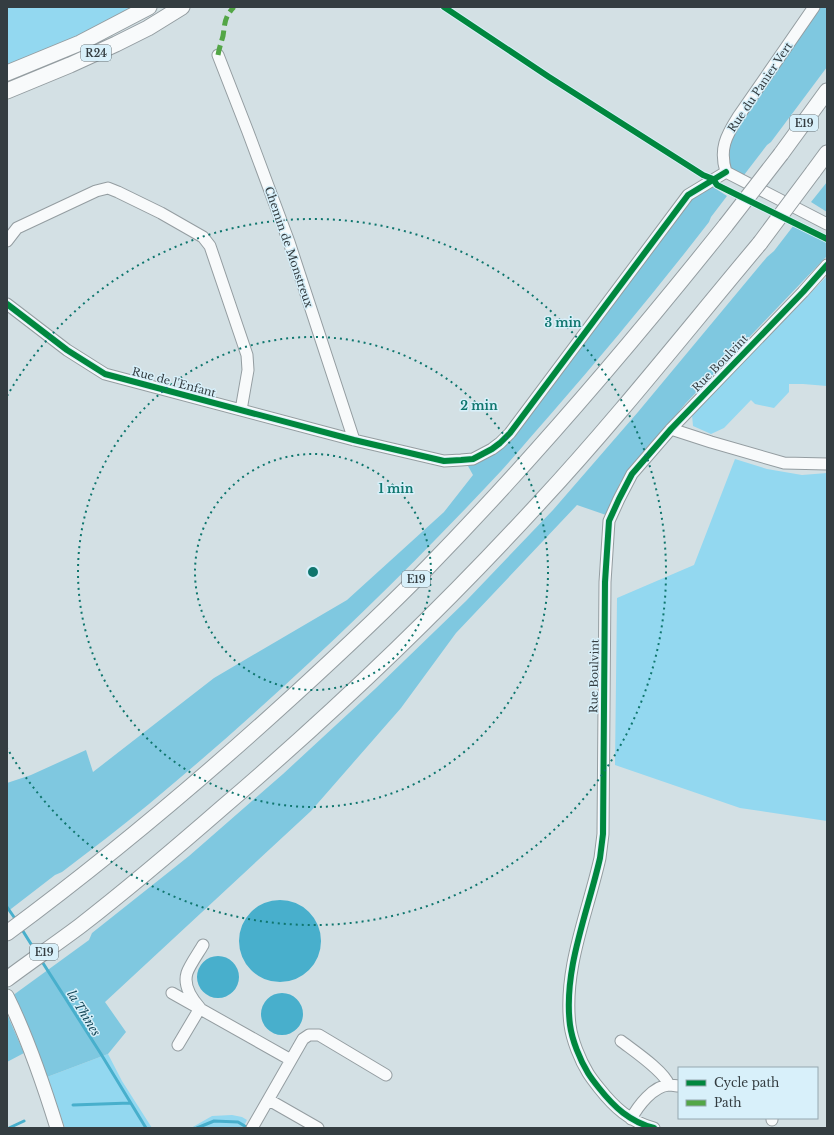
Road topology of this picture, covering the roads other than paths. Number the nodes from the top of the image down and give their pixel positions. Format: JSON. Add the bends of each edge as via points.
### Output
{"nodes":[{"id":1,"x":149,"y":7,"type":"edge"},
{"id":2,"x":182,"y":7,"type":"edge"},
{"id":3,"x":814,"y":7,"type":"edge"},
{"id":4,"x":218,"y":55,"type":"dead end"},
{"id":5,"x":7,"y":73,"type":"edge"},
{"id":6,"x":7,"y":91,"type":"edge"},
{"id":7,"x":827,"y":91,"type":"edge"},
{"id":8,"x":827,"y":153,"type":"edge"},
{"id":9,"x":726,"y":172,"type":"junction"},
{"id":10,"x":827,"y":224,"type":"edge"},
{"id":11,"x":7,"y":241,"type":"edge"},
{"id":12,"x":827,"y":265,"type":"edge"},
{"id":13,"x":7,"y":304,"type":"edge"},
{"id":14,"x":241,"y":410,"type":"junction"},
{"id":15,"x":671,"y":430,"type":"junction"},
{"id":16,"x":354,"y":440,"type":"junction"},
{"id":17,"x":827,"y":464,"type":"edge"},
{"id":18,"x":7,"y":932,"type":"edge"},
{"id":19,"x":202,"y":945,"type":"dead end"},
{"id":20,"x":7,"y":979,"type":"edge"},
{"id":21,"x":172,"y":993,"type":"dead end"},
{"id":22,"x":7,"y":996,"type":"edge"},
{"id":23,"x":200,"y":1008,"type":"junction"},
{"id":24,"x":621,"y":1041,"type":"dead end"},
{"id":25,"x":178,"y":1045,"type":"dead end"},
{"id":26,"x":291,"y":1060,"type":"junction"},
{"id":27,"x":386,"y":1075,"type":"dead end"},
{"id":28,"x":674,"y":1086,"type":"edge"},
{"id":29,"x":269,"y":1100,"type":"junction"},
{"id":30,"x":631,"y":1119,"type":"junction"},
{"id":31,"x":254,"y":1124,"type":"edge"},
{"id":32,"x":57,"y":1128,"type":"edge"},
{"id":33,"x":318,"y":1128,"type":"edge"},
{"id":34,"x":654,"y":1128,"type":"edge"}],
"edges":[{"from":1,"to":5,"type":"highway","number":"R24","via":[[80,43]]},
{"from":2,"to":6,"type":"highway","number":"R24","via":[[116,44]]},
{"from":3,"to":9,"type":"street","name":"Rue du Panier Vert","via":[[728,134],[722,161]]},
{"from":4,"to":16,"type":"street","name":"Chemin de Monstreux","via":[[289,242]]},
{"from":7,"to":18,"type":"highway","number":"E19","bridge":true,"via":[[674,290],[514,476],[429,566],[250,736],[158,815]]},
{"from":8,"to":20,"type":"highway","number":"E19","bridge":true,"via":[[760,244],[627,403],[541,501],[456,590],[366,679],[180,845],[81,925]]},
{"from":9,"to":10,"type":"street"},
{"from":9,"to":16,"type":"street","name":"Rue de l'Enfant","via":[[688,195],[500,443],[473,459],[444,461]]},
{"from":11,"to":14,"type":"street","via":[[17,228],[96,191],[108,188],[161,213],[203,237],[210,246],[247,355],[248,370]]},
{"from":12,"to":15,"type":"street","name":"Rue Boulvint"},
{"from":13,"to":14,"type":"street","name":"Rue de l'Enfant","via":[[67,350],[105,374]]},
{"from":14,"to":16,"type":"street","name":"Rue de l'Enfant"},
{"from":15,"to":17,"type":"street","via":[[784,463]]},
{"from":15,"to":30,"type":"street","name":"Rue Boulvint","via":[[632,474],[609,522],[603,834],[600,857],[576,951],[568,1002],[570,1026],[577,1050],[588,1073],[615,1106]]},
{"from":19,"to":23,"type":"street","via":[[187,974],[191,998]]},
{"from":21,"to":23,"type":"street"},
{"from":22,"to":32,"type":"main road","via":[[33,1058]]},
{"from":23,"to":25,"type":"street"},
{"from":23,"to":26,"type":"street"},
{"from":24,"to":28,"type":"street"},
{"from":26,"to":27,"type":"street","via":[[303,1039],[309,1035],[319,1036]]},
{"from":26,"to":29,"type":"street"},
{"from":28,"to":30,"type":"street","via":[[661,1087],[649,1095]]},
{"from":29,"to":31,"type":"street"},
{"from":29,"to":33,"type":"street"},
{"from":30,"to":34,"type":"street","name":"Rue Boulvint"}]}
